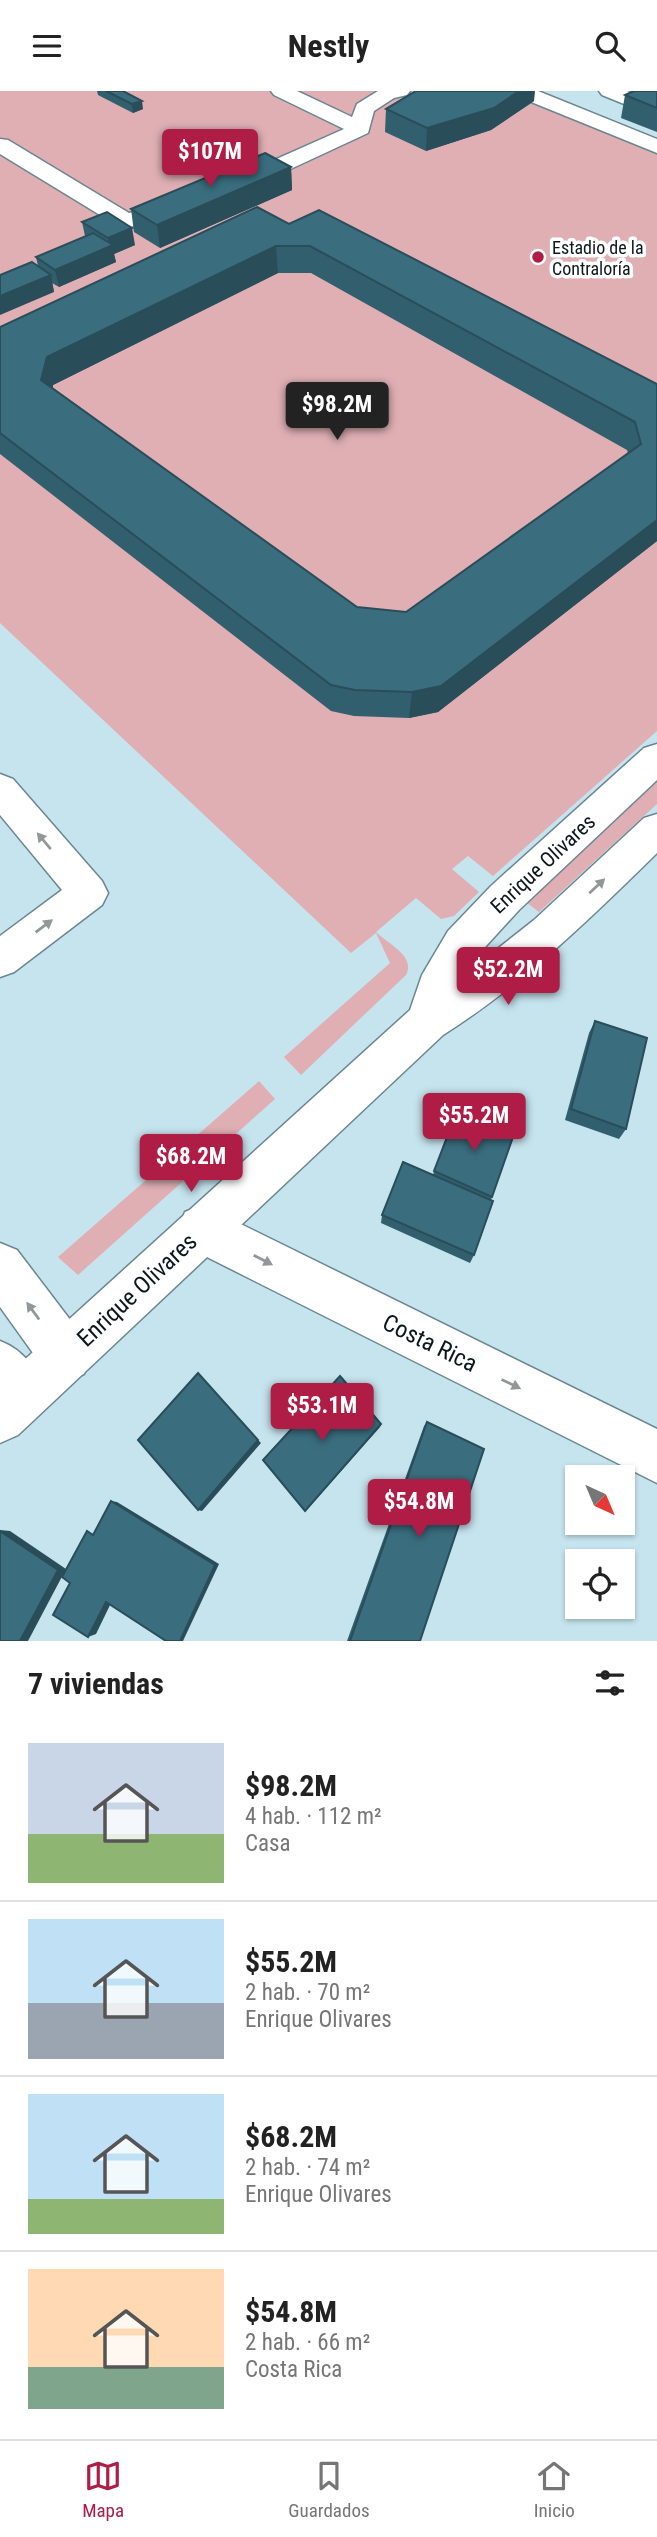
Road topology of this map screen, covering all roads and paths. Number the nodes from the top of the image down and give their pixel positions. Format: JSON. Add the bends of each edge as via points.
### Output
{"nodes":[{"id":1,"x":281,"y":91,"type":"edge"},
{"id":2,"x":400,"y":91,"type":"edge"},
{"id":3,"x":521,"y":91,"type":"edge"},
{"id":4,"x":609,"y":91,"type":"edge"},
{"id":5,"x":654,"y":105,"type":"edge"},
{"id":6,"x":361,"y":129,"type":"junction"},
{"id":7,"x":0,"y":145,"type":"edge"},
{"id":8,"x":657,"y":147,"type":"edge"},
{"id":9,"x":657,"y":758,"type":"edge"},
{"id":10,"x":0,"y":789,"type":"edge"},
{"id":11,"x":657,"y":829,"type":"edge"},
{"id":12,"x":0,"y":959,"type":"edge"},
{"id":13,"x":428,"y":1021,"type":"junction"},
{"id":14,"x":202,"y":1229,"type":"junction"},
{"id":15,"x":0,"y":1267,"type":"edge"},
{"id":16,"x":65,"y":1356,"type":"junction"},
{"id":17,"x":8,"y":1393,"type":"edge"},
{"id":18,"x":657,"y":1457,"type":"edge"}],
"edges":[{"from":1,"to":6,"type":"main road"},
{"from":2,"to":6,"type":"main road","via":[[364,108]]},
{"from":3,"to":8,"type":"main road"},
{"from":4,"to":5,"type":"main road"},
{"from":6,"to":7,"type":"main road","via":[[211,195],[155,216],[126,221]]},
{"from":9,"to":13,"type":"main road","name":"Enrique Olivares","via":[[468,937],[437,988]]},
{"from":12,"to":10,"type":"main road","one_way":true,"via":[[88,893]]},
{"from":13,"to":11,"type":"main road","name":"Enrique Olivares","one_way":true,"via":[[480,990]]},
{"from":13,"to":14,"type":"main road","name":"Enrique Olivares"},
{"from":14,"to":16,"type":"main road","name":"Enrique Olivares"},
{"from":14,"to":18,"type":"main road","name":"Costa Rica","one_way":true},
{"from":16,"to":15,"type":"main road","one_way":true},
{"from":16,"to":17,"type":"main road","name":"Enrique Olivares"}]}
